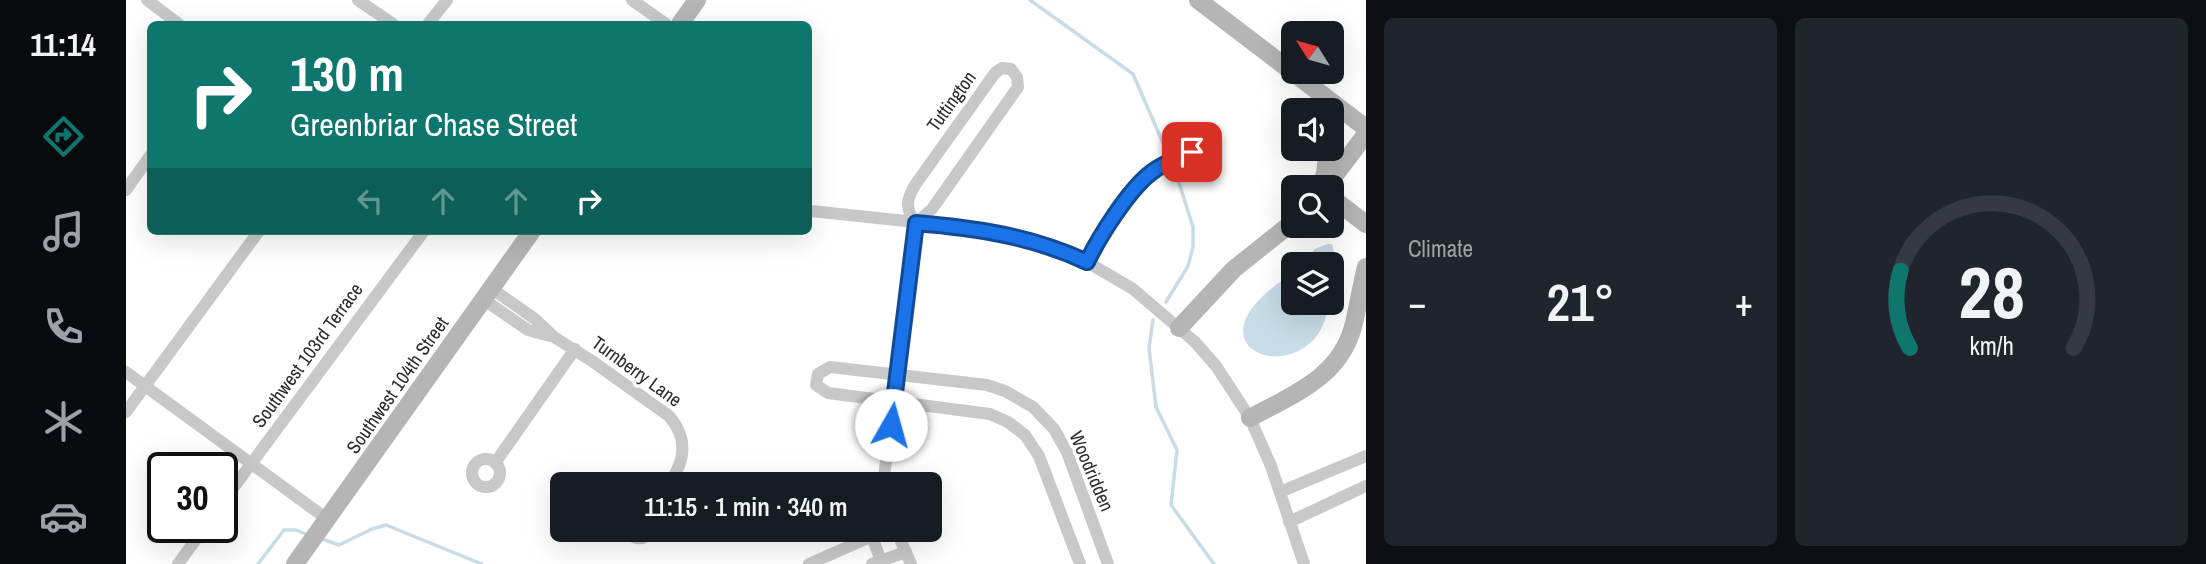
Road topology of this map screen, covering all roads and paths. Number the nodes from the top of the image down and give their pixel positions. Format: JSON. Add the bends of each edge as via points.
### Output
{"nodes":[{"id":1,"x":147,"y":0,"type":"edge"},
{"id":2,"x":358,"y":0,"type":"edge"},
{"id":3,"x":447,"y":0,"type":"edge"},
{"id":4,"x":632,"y":0,"type":"edge"},
{"id":5,"x":697,"y":0,"type":"edge"},
{"id":6,"x":1198,"y":0,"type":"edge"},
{"id":7,"x":175,"y":21,"type":"edge"},
{"id":8,"x":389,"y":21,"type":"edge"},
{"id":9,"x":430,"y":21,"type":"edge"},
{"id":10,"x":662,"y":21,"type":"edge"},
{"id":11,"x":682,"y":21,"type":"edge"},
{"id":12,"x":1317,"y":90,"type":"junction"},
{"id":13,"x":1319,"y":98,"type":"edge"},
{"id":14,"x":1366,"y":128,"type":"edge"},
{"id":15,"x":1366,"y":134,"type":"edge"},
{"id":16,"x":1216,"y":142,"type":"dead end"},
{"id":17,"x":147,"y":160,"type":"edge"},
{"id":18,"x":1335,"y":175,"type":"edge"},
{"id":19,"x":126,"y":190,"type":"edge"},
{"id":20,"x":1344,"y":207,"type":"edge"},
{"id":21,"x":812,"y":211,"type":"edge"},
{"id":22,"x":916,"y":223,"type":"junction"},
{"id":23,"x":1366,"y":224,"type":"edge"},
{"id":24,"x":1281,"y":232,"type":"edge"},
{"id":25,"x":255,"y":235,"type":"edge"},
{"id":26,"x":421,"y":235,"type":"edge"},
{"id":27,"x":529,"y":235,"type":"edge"},
{"id":28,"x":1087,"y":262,"type":"junction"},
{"id":29,"x":1366,"y":267,"type":"edge"},
{"id":30,"x":487,"y":294,"type":"junction"},
{"id":31,"x":1179,"y":328,"type":"junction"},
{"id":32,"x":575,"y":349,"type":"junction"},
{"id":33,"x":126,"y":372,"type":"edge"},
{"id":34,"x":898,"y":374,"type":"junction"},
{"id":35,"x":145,"y":386,"type":"junction"},
{"id":36,"x":894,"y":401,"type":"junction"},
{"id":37,"x":126,"y":412,"type":"edge"},
{"id":38,"x":1250,"y":418,"type":"junction"},
{"id":39,"x":1366,"y":456,"type":"edge"},
{"id":40,"x":495,"y":463,"type":"dead end"},
{"id":41,"x":251,"y":464,"type":"junction"},
{"id":42,"x":677,"y":472,"type":"edge"},
{"id":43,"x":885,"y":472,"type":"edge"},
{"id":44,"x":238,"y":481,"type":"edge"},
{"id":45,"x":1366,"y":486,"type":"edge"},
{"id":46,"x":1280,"y":492,"type":"junction"},
{"id":47,"x":1289,"y":522,"type":"junction"},
{"id":48,"x":323,"y":525,"type":"junction"},
{"id":49,"x":853,"y":542,"type":"edge"},
{"id":50,"x":873,"y":542,"type":"edge"},
{"id":51,"x":193,"y":543,"type":"edge"},
{"id":52,"x":908,"y":558,"type":"edge"},
{"id":53,"x":878,"y":563,"type":"edge"},
{"id":54,"x":178,"y":564,"type":"edge"},
{"id":55,"x":295,"y":564,"type":"edge"},
{"id":56,"x":809,"y":564,"type":"edge"},
{"id":57,"x":1080,"y":564,"type":"edge"},
{"id":58,"x":1108,"y":564,"type":"edge"},
{"id":59,"x":1304,"y":564,"type":"edge"}],
"edges":[{"from":1,"to":7,"type":"street"},
{"from":2,"to":8,"type":"street"},
{"from":3,"to":9,"type":"street"},
{"from":4,"to":10,"type":"street"},
{"from":5,"to":11,"type":"main road"},
{"from":6,"to":12,"type":"main road"},
{"from":12,"to":13,"type":"main road"},
{"from":12,"to":14,"type":"main road"},
{"from":15,"to":18,"type":"main road"},
{"from":16,"to":28,"type":"street","via":[[1158,167],[1133,191]]},
{"from":17,"to":19,"type":"street"},
{"from":20,"to":23,"type":"main road"},
{"from":21,"to":22,"type":"street"},
{"from":22,"to":22,"type":"street","name":"Tuttington","via":[[932,209],[1018,87],[1011,69],[995,73],[915,185],[906,204]]},
{"from":22,"to":28,"type":"street","via":[[1013,236]]},
{"from":22,"to":34,"type":"street","name":"Tuttington"},
{"from":24,"to":31,"type":"main road","via":[[1234,269]]},
{"from":25,"to":35,"type":"street"},
{"from":26,"to":41,"type":"street","name":"Southwest 103rd Terrace"},
{"from":27,"to":30,"type":"main road","name":"Southwest 104th Street"},
{"from":28,"to":31,"type":"street","via":[[1133,289]]},
{"from":29,"to":38,"type":"main road","via":[[1353,328],[1332,367],[1300,392]]},
{"from":30,"to":32,"type":"street","name":"Turnberry Lane","via":[[535,319]]},
{"from":30,"to":48,"type":"main road","name":"Southwest 104th Street"},
{"from":31,"to":38,"type":"street","via":[[1216,366]]},
{"from":32,"to":40,"type":"street"},
{"from":32,"to":42,"type":"street","name":"Turnberry Lane","via":[[675,423],[683,452]]},
{"from":33,"to":35,"type":"street"},
{"from":34,"to":36,"type":"street","name":"Tuttington"},
{"from":34,"to":36,"type":"street","name":"Woodridden","via":[[830,367],[820,371],[815,381],[828,393]]},
{"from":34,"to":58,"type":"street","name":"Woodridden","via":[[987,385],[1032,407],[1054,429],[1067,452]]},
{"from":35,"to":37,"type":"street"},
{"from":35,"to":41,"type":"street"},
{"from":36,"to":43,"type":"street","name":"Tuttington"},
{"from":36,"to":57,"type":"street","name":"Woodridden","via":[[990,414],[1025,436],[1039,456]]},
{"from":38,"to":46,"type":"street"},
{"from":39,"to":46,"type":"street"},
{"from":41,"to":44,"type":"street","name":"Southwest 103rd Terrace"},
{"from":41,"to":48,"type":"street"},
{"from":45,"to":47,"type":"street"},
{"from":46,"to":47,"type":"street"},
{"from":47,"to":59,"type":"street"},
{"from":48,"to":55,"type":"main road","name":"Southwest 104th Street"},
{"from":49,"to":56,"type":"street"},
{"from":50,"to":53,"type":"street"},
{"from":51,"to":54,"type":"street"},
{"from":52,"to":53,"type":"street"}]}
